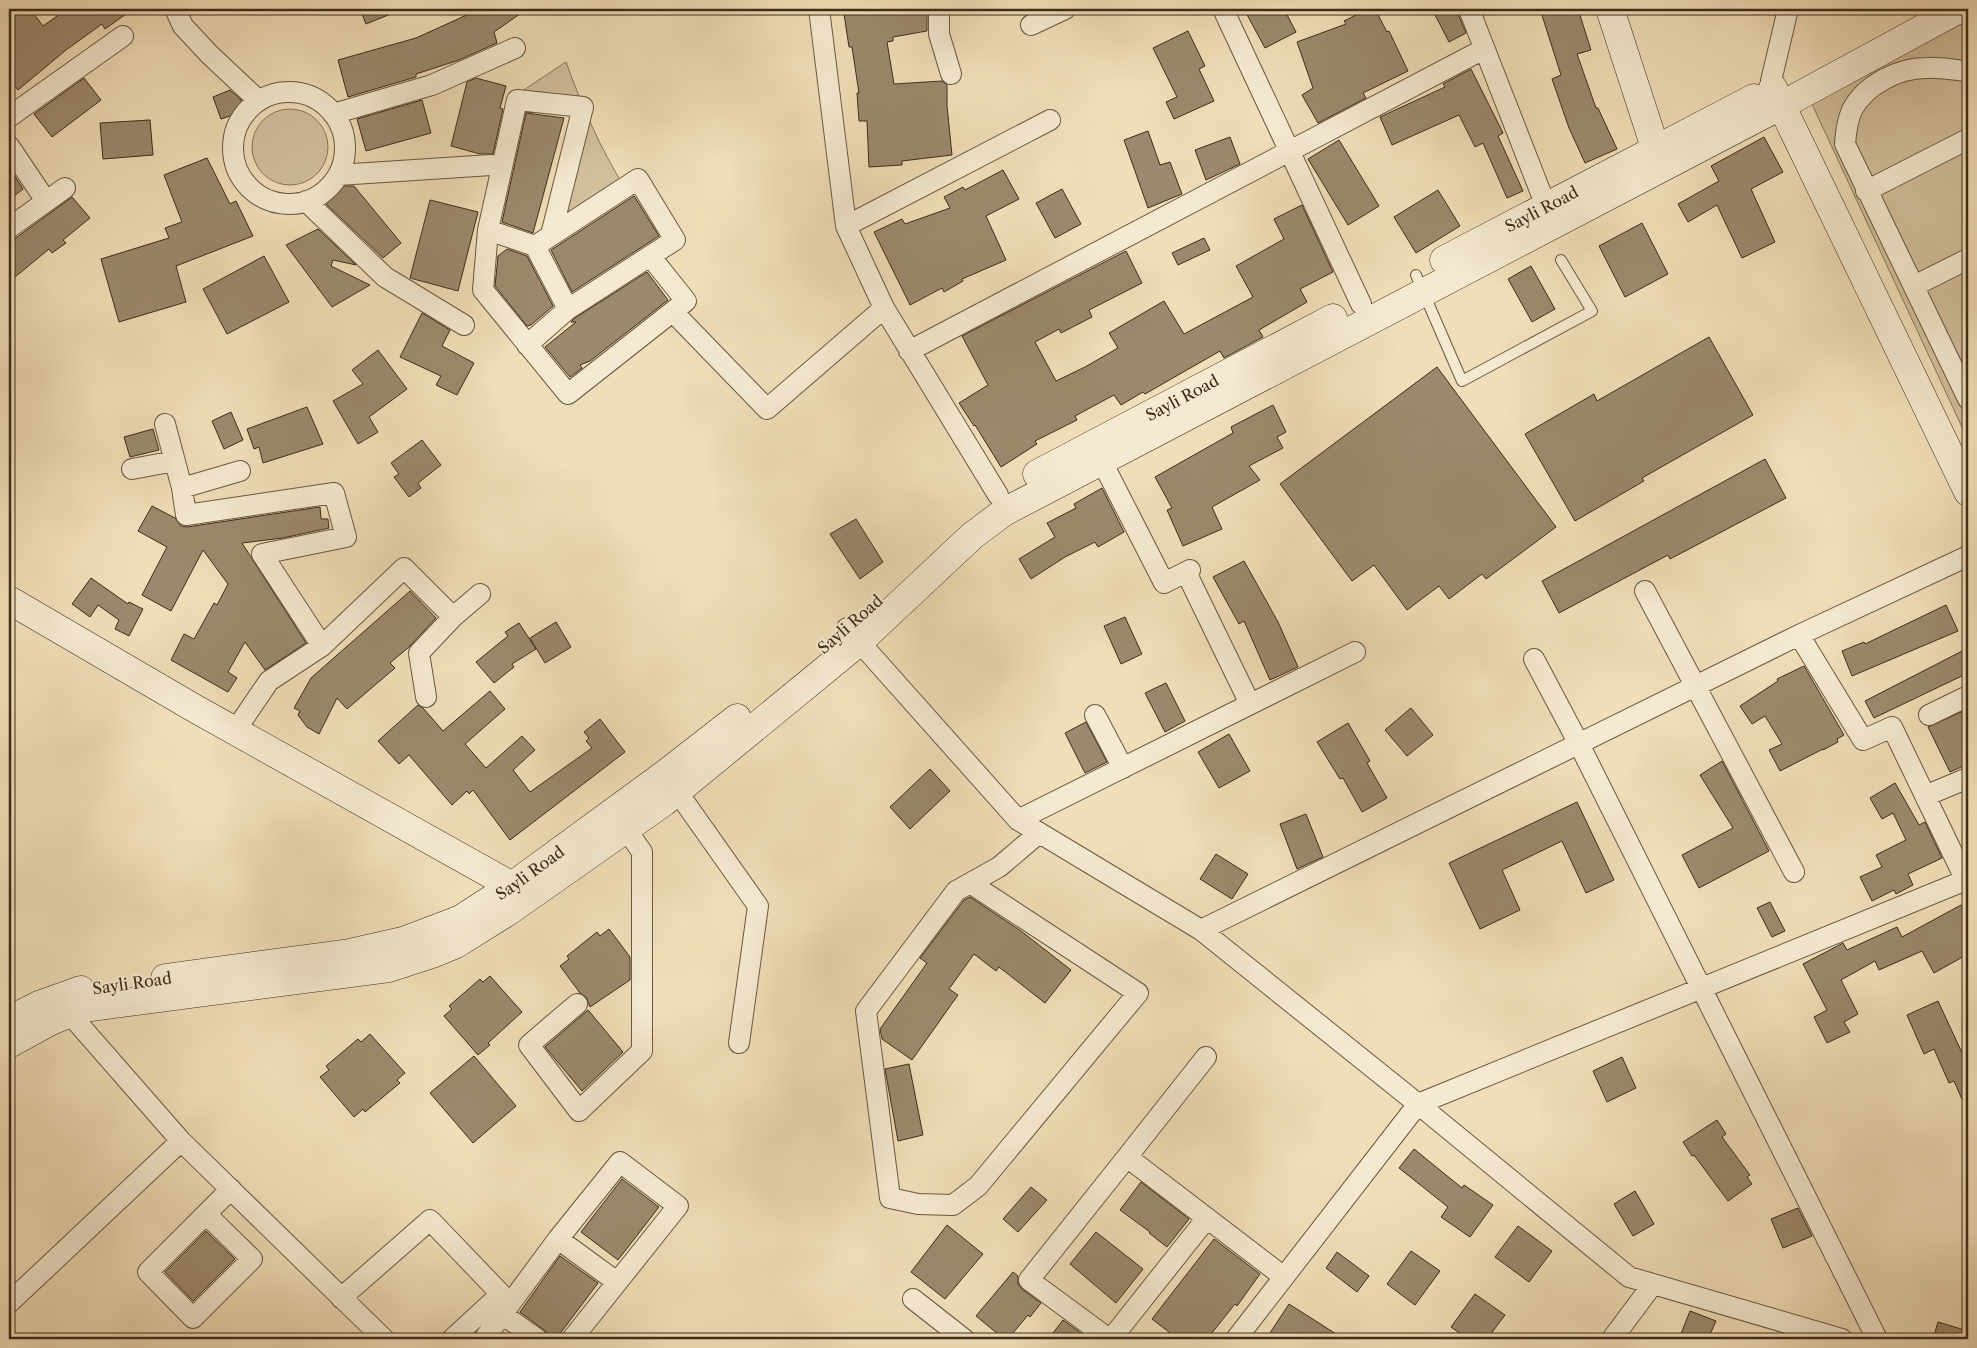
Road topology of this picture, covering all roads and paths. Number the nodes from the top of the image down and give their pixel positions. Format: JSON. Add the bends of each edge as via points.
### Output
{"nodes":[{"id":1,"x":176,"y":9,"type":"edge"},
{"id":2,"x":819,"y":9,"type":"edge"},
{"id":3,"x":939,"y":9,"type":"edge"},
{"id":4,"x":1065,"y":9,"type":"edge"},
{"id":5,"x":1224,"y":9,"type":"edge"},
{"id":6,"x":1469,"y":9,"type":"edge"},
{"id":7,"x":1610,"y":9,"type":"edge"},
{"id":8,"x":1629,"y":9,"type":"edge"},
{"id":9,"x":1788,"y":9,"type":"edge"},
{"id":10,"x":1921,"y":9,"type":"edge"},
{"id":11,"x":1959,"y":9,"type":"edge"},
{"id":12,"x":1031,"y":25,"type":"dead end"},
{"id":13,"x":123,"y":36,"type":"dead end"},
{"id":14,"x":515,"y":48,"type":"dead end"},
{"id":15,"x":1484,"y":49,"type":"junction"},
{"id":16,"x":1968,"y":72,"type":"edge"},
{"id":17,"x":950,"y":74,"type":"dead end"},
{"id":18,"x":1778,"y":96,"type":"junction"},
{"id":19,"x":259,"y":101,"type":"junction"},
{"id":20,"x":333,"y":114,"type":"junction"},
{"id":21,"x":9,"y":117,"type":"edge"},
{"id":22,"x":1050,"y":120,"type":"dead end"},
{"id":23,"x":1968,"y":139,"type":"edge"},
{"id":24,"x":9,"y":146,"type":"edge"},
{"id":25,"x":1289,"y":151,"type":"junction"},
{"id":26,"x":1666,"y":155,"type":"junction"},
{"id":27,"x":491,"y":165,"type":"dead end"},
{"id":28,"x":338,"y":175,"type":"junction"},
{"id":29,"x":64,"y":188,"type":"dead end"},
{"id":30,"x":1866,"y":191,"type":"junction"},
{"id":31,"x":46,"y":201,"type":"junction"},
{"id":32,"x":306,"y":201,"type":"junction"},
{"id":33,"x":1546,"y":206,"type":"junction"},
{"id":34,"x":846,"y":226,"type":"junction"},
{"id":35,"x":9,"y":228,"type":"edge"},
{"id":36,"x":488,"y":230,"type":"junction"},
{"id":37,"x":543,"y":241,"type":"junction"},
{"id":38,"x":650,"y":256,"type":"junction"},
{"id":39,"x":1968,"y":258,"type":"edge"},
{"id":40,"x":1561,"y":260,"type":"dead end"},
{"id":41,"x":1420,"y":284,"type":"junction"},
{"id":42,"x":1914,"y":286,"type":"junction"},
{"id":43,"x":1362,"y":304,"type":"junction"},
{"id":44,"x":884,"y":308,"type":"junction"},
{"id":45,"x":568,"y":309,"type":"junction"},
{"id":46,"x":673,"y":312,"type":"junction"},
{"id":47,"x":464,"y":325,"type":"dead end"},
{"id":48,"x":527,"y":345,"type":"junction"},
{"id":49,"x":909,"y":351,"type":"junction"},
{"id":50,"x":1968,"y":399,"type":"edge"},
{"id":51,"x":165,"y":424,"type":"dead end"},
{"id":52,"x":1098,"y":453,"type":"junction"},
{"id":53,"x":175,"y":461,"type":"junction"},
{"id":54,"x":132,"y":469,"type":"dead end"},
{"id":55,"x":240,"y":471,"type":"dead end"},
{"id":56,"x":182,"y":488,"type":"junction"},
{"id":57,"x":1968,"y":492,"type":"edge"},
{"id":58,"x":998,"y":495,"type":"junction"},
{"id":59,"x":1968,"y":556,"type":"edge"},
{"id":60,"x":1645,"y":591,"type":"dead end"},
{"id":61,"x":480,"y":594,"type":"dead end"},
{"id":62,"x":9,"y":600,"type":"edge"},
{"id":63,"x":453,"y":617,"type":"junction"},
{"id":64,"x":853,"y":635,"type":"junction"},
{"id":65,"x":1799,"y":635,"type":"junction"},
{"id":66,"x":322,"y":646,"type":"junction"},
{"id":67,"x":1355,"y":652,"type":"dead end"},
{"id":68,"x":1534,"y":659,"type":"dead end"},
{"id":69,"x":1695,"y":686,"type":"junction"},
{"id":70,"x":1968,"y":696,"type":"edge"},
{"id":71,"x":426,"y":697,"type":"dead end"},
{"id":72,"x":1250,"y":704,"type":"junction"},
{"id":73,"x":1095,"y":715,"type":"dead end"},
{"id":74,"x":1929,"y":715,"type":"dead end"},
{"id":75,"x":235,"y":731,"type":"junction"},
{"id":76,"x":1579,"y":744,"type":"junction"},
{"id":77,"x":1123,"y":768,"type":"junction"},
{"id":78,"x":1968,"y":778,"type":"edge"},
{"id":79,"x":671,"y":782,"type":"junction"},
{"id":80,"x":1925,"y":796,"type":"junction"},
{"id":81,"x":619,"y":820,"type":"junction"},
{"id":82,"x":1018,"y":820,"type":"junction"},
{"id":83,"x":1039,"y":833,"type":"junction"},
{"id":84,"x":1794,"y":872,"type":"dead end"},
{"id":85,"x":970,"y":883,"type":"junction"},
{"id":86,"x":1967,"y":883,"type":"edge"},
{"id":87,"x":512,"y":886,"type":"junction"},
{"id":88,"x":1201,"y":930,"type":"junction"},
{"id":89,"x":1701,"y":988,"type":"junction"},
{"id":90,"x":577,"y":1004,"type":"dead end"},
{"id":91,"x":62,"y":1006,"type":"junction"},
{"id":92,"x":9,"y":1020,"type":"edge"},
{"id":93,"x":739,"y":1043,"type":"dead end"},
{"id":94,"x":9,"y":1044,"type":"edge"},
{"id":95,"x":1206,"y":1058,"type":"dead end"},
{"id":96,"x":1418,"y":1104,"type":"junction"},
{"id":97,"x":181,"y":1141,"type":"junction"},
{"id":98,"x":1127,"y":1157,"type":"junction"},
{"id":99,"x":231,"y":1189,"type":"junction"},
{"id":100,"x":206,"y":1214,"type":"junction"},
{"id":101,"x":1207,"y":1218,"type":"junction"},
{"id":102,"x":558,"y":1239,"type":"junction"},
{"id":103,"x":1284,"y":1277,"type":"junction"},
{"id":104,"x":617,"y":1282,"type":"junction"},
{"id":105,"x":1653,"y":1284,"type":"junction"},
{"id":106,"x":342,"y":1298,"type":"junction"},
{"id":107,"x":913,"y":1299,"type":"dead end"},
{"id":108,"x":9,"y":1304,"type":"edge"},
{"id":109,"x":502,"y":1314,"type":"junction"},
{"id":110,"x":384,"y":1339,"type":"edge"},
{"id":111,"x":452,"y":1339,"type":"edge"},
{"id":112,"x":484,"y":1339,"type":"edge"},
{"id":113,"x":537,"y":1339,"type":"edge"},
{"id":114,"x":572,"y":1339,"type":"edge"},
{"id":115,"x":964,"y":1339,"type":"edge"},
{"id":116,"x":1110,"y":1339,"type":"edge"},
{"id":117,"x":1236,"y":1339,"type":"edge"},
{"id":118,"x":1612,"y":1339,"type":"edge"},
{"id":119,"x":1842,"y":1339,"type":"edge"},
{"id":120,"x":1876,"y":1339,"type":"edge"}],
"edges":[{"from":1,"to":19,"type":"street","via":[[183,26],[208,54]]},
{"from":2,"to":34,"type":"street"},
{"from":3,"to":17,"type":"street","via":[[939,34]]},
{"from":4,"to":12,"type":"street"},
{"from":5,"to":25,"type":"street"},
{"from":6,"to":15,"type":"street"},
{"from":7,"to":26,"type":"main road"},
{"from":8,"to":26,"type":"main road"},
{"from":9,"to":18,"type":"street","via":[[1771,81]]},
{"from":10,"to":18,"type":"main road"},
{"from":11,"to":18,"type":"main road"},
{"from":13,"to":21,"type":"street"},
{"from":14,"to":20,"type":"street","via":[[432,85]]},
{"from":15,"to":25,"type":"street"},
{"from":15,"to":33,"type":"street"},
{"from":16,"to":30,"type":"street","via":[[1925,68],[1903,72],[1866,93],[1850,116],[1845,144]]},
{"from":18,"to":26,"type":"main road"},
{"from":18,"to":57,"type":"main road"},
{"from":19,"to":20,"type":"street","via":[[275,94],[293,92],[311,96]]},
{"from":19,"to":32,"type":"street","via":[[245,113],[236,129],[233,146],[235,164],[243,181],[257,194],[274,202],[292,204]]},
{"from":20,"to":28,"type":"street","via":[[344,138],[344,157]]},
{"from":22,"to":34,"type":"street"},
{"from":23,"to":30,"type":"street"},
{"from":24,"to":31,"type":"street"},
{"from":25,"to":43,"type":"street"},
{"from":25,"to":49,"type":"street"},
{"from":26,"to":33,"type":"main road","name":"Sayli Road"},
{"from":26,"to":41,"type":"main road"},
{"from":27,"to":28,"type":"street"},
{"from":28,"to":32,"type":"street","via":[[327,190]]},
{"from":29,"to":31,"type":"street"},
{"from":30,"to":42,"type":"street"},
{"from":31,"to":35,"type":"street"},
{"from":32,"to":47,"type":"street","via":[[385,277]]},
{"from":33,"to":41,"type":"main road","name":"Sayli Road"},
{"from":34,"to":44,"type":"street"},
{"from":36,"to":37,"type":"street"},
{"from":36,"to":37,"type":"street","via":[[517,100],[583,106]]},
{"from":36,"to":48,"type":"street","via":[[483,290]]},
{"from":37,"to":38,"type":"street","via":[[638,179],[675,240]]},
{"from":37,"to":45,"type":"street"},
{"from":38,"to":45,"type":"street"},
{"from":38,"to":46,"type":"street","via":[[686,301]]},
{"from":39,"to":42,"type":"street"},
{"from":40,"to":41,"type":"lane","via":[[1592,311],[1462,381]]},
{"from":41,"to":43,"type":"main road","name":"Sayli Road"},
{"from":41,"to":52,"type":"main road"},
{"from":42,"to":50,"type":"street"},
{"from":43,"to":52,"type":"main road","name":"Sayli Road"},
{"from":44,"to":46,"type":"street","via":[[767,408]]},
{"from":44,"to":49,"type":"street"},
{"from":45,"to":48,"type":"street"},
{"from":46,"to":48,"type":"street","via":[[568,394]]},
{"from":49,"to":58,"type":"street"},
{"from":51,"to":53,"type":"street"},
{"from":52,"to":58,"type":"main road","name":"Sayli Road"},
{"from":52,"to":64,"type":"main road","via":[[989,522]]},
{"from":52,"to":72,"type":"street","via":[[1164,583],[1188,571]]},
{"from":53,"to":54,"type":"street"},
{"from":53,"to":56,"type":"street"},
{"from":55,"to":56,"type":"street"},
{"from":56,"to":66,"type":"street","via":[[186,515],[334,493],[346,537],[262,554]]},
{"from":58,"to":64,"type":"main road","name":"Sayli Road","via":[[936,545]]},
{"from":59,"to":65,"type":"street"},
{"from":60,"to":69,"type":"street"},
{"from":61,"to":63,"type":"street"},
{"from":62,"to":75,"type":"main road"},
{"from":63,"to":66,"type":"street","via":[[404,568]]},
{"from":63,"to":71,"type":"street","via":[[419,653]]},
{"from":64,"to":79,"type":"main road","name":"Sayli Road","via":[[758,702]]},
{"from":64,"to":82,"type":"street"},
{"from":65,"to":69,"type":"street"},
{"from":65,"to":80,"type":"street","via":[[1863,740],[1892,727]]},
{"from":66,"to":75,"type":"street","via":[[269,681]]},
{"from":67,"to":72,"type":"street"},
{"from":68,"to":76,"type":"street"},
{"from":69,"to":76,"type":"street"},
{"from":69,"to":84,"type":"street"},
{"from":70,"to":74,"type":"street"},
{"from":72,"to":77,"type":"street"},
{"from":73,"to":77,"type":"street"},
{"from":75,"to":87,"type":"main road"},
{"from":76,"to":88,"type":"street"},
{"from":76,"to":89,"type":"street"},
{"from":77,"to":82,"type":"street"},
{"from":78,"to":80,"type":"street"},
{"from":79,"to":81,"type":"main road","name":"Sayli Road"},
{"from":79,"to":93,"type":"street","via":[[758,906]]},
{"from":80,"to":86,"type":"street"},
{"from":81,"to":87,"type":"main road","name":"Sayli Road"},
{"from":81,"to":90,"type":"street","via":[[642,852],[642,1051],[579,1110],[529,1045]]},
{"from":81,"to":91,"type":"main road","via":[[493,921],[456,944],[409,962],[363,972],[104,1004]]},
{"from":82,"to":83,"type":"street"},
{"from":83,"to":85,"type":"street","via":[[999,867]]},
{"from":83,"to":88,"type":"street"},
{"from":85,"to":85,"type":"street","via":[[956,891],[866,1011],[890,1198],[918,1204],[952,1205],[978,1186],[1138,993]]},
{"from":86,"to":89,"type":"street"},
{"from":87,"to":91,"type":"main road","name":"Sayli Road","via":[[461,919],[403,942],[350,953],[87,989]]},
{"from":88,"to":96,"type":"street"},
{"from":89,"to":96,"type":"street"},
{"from":89,"to":120,"type":"street"},
{"from":91,"to":92,"type":"main road","name":"Sayli Road"},
{"from":91,"to":94,"type":"main road"},
{"from":91,"to":97,"type":"street"},
{"from":95,"to":98,"type":"street"},
{"from":96,"to":103,"type":"street"},
{"from":96,"to":105,"type":"street","via":[[1629,1277]]},
{"from":97,"to":99,"type":"street"},
{"from":97,"to":108,"type":"street"},
{"from":98,"to":101,"type":"street"},
{"from":98,"to":116,"type":"street","via":[[1029,1280]]},
{"from":99,"to":100,"type":"street"},
{"from":99,"to":106,"type":"street"},
{"from":100,"to":100,"type":"street","via":[[148,1272],[193,1318],[252,1259]]},
{"from":101,"to":103,"type":"street"},
{"from":101,"to":116,"type":"street"},
{"from":102,"to":104,"type":"street"},
{"from":102,"to":104,"type":"street","via":[[620,1162],[678,1206]]},
{"from":102,"to":109,"type":"street"},
{"from":103,"to":117,"type":"street"},
{"from":104,"to":114,"type":"street"},
{"from":105,"to":118,"type":"street"},
{"from":105,"to":119,"type":"street"},
{"from":106,"to":110,"type":"street"},
{"from":106,"to":111,"type":"street","via":[[430,1220],[501,1294]]},
{"from":107,"to":115,"type":"street"},
{"from":109,"to":112,"type":"street"},
{"from":109,"to":113,"type":"street"}]}
